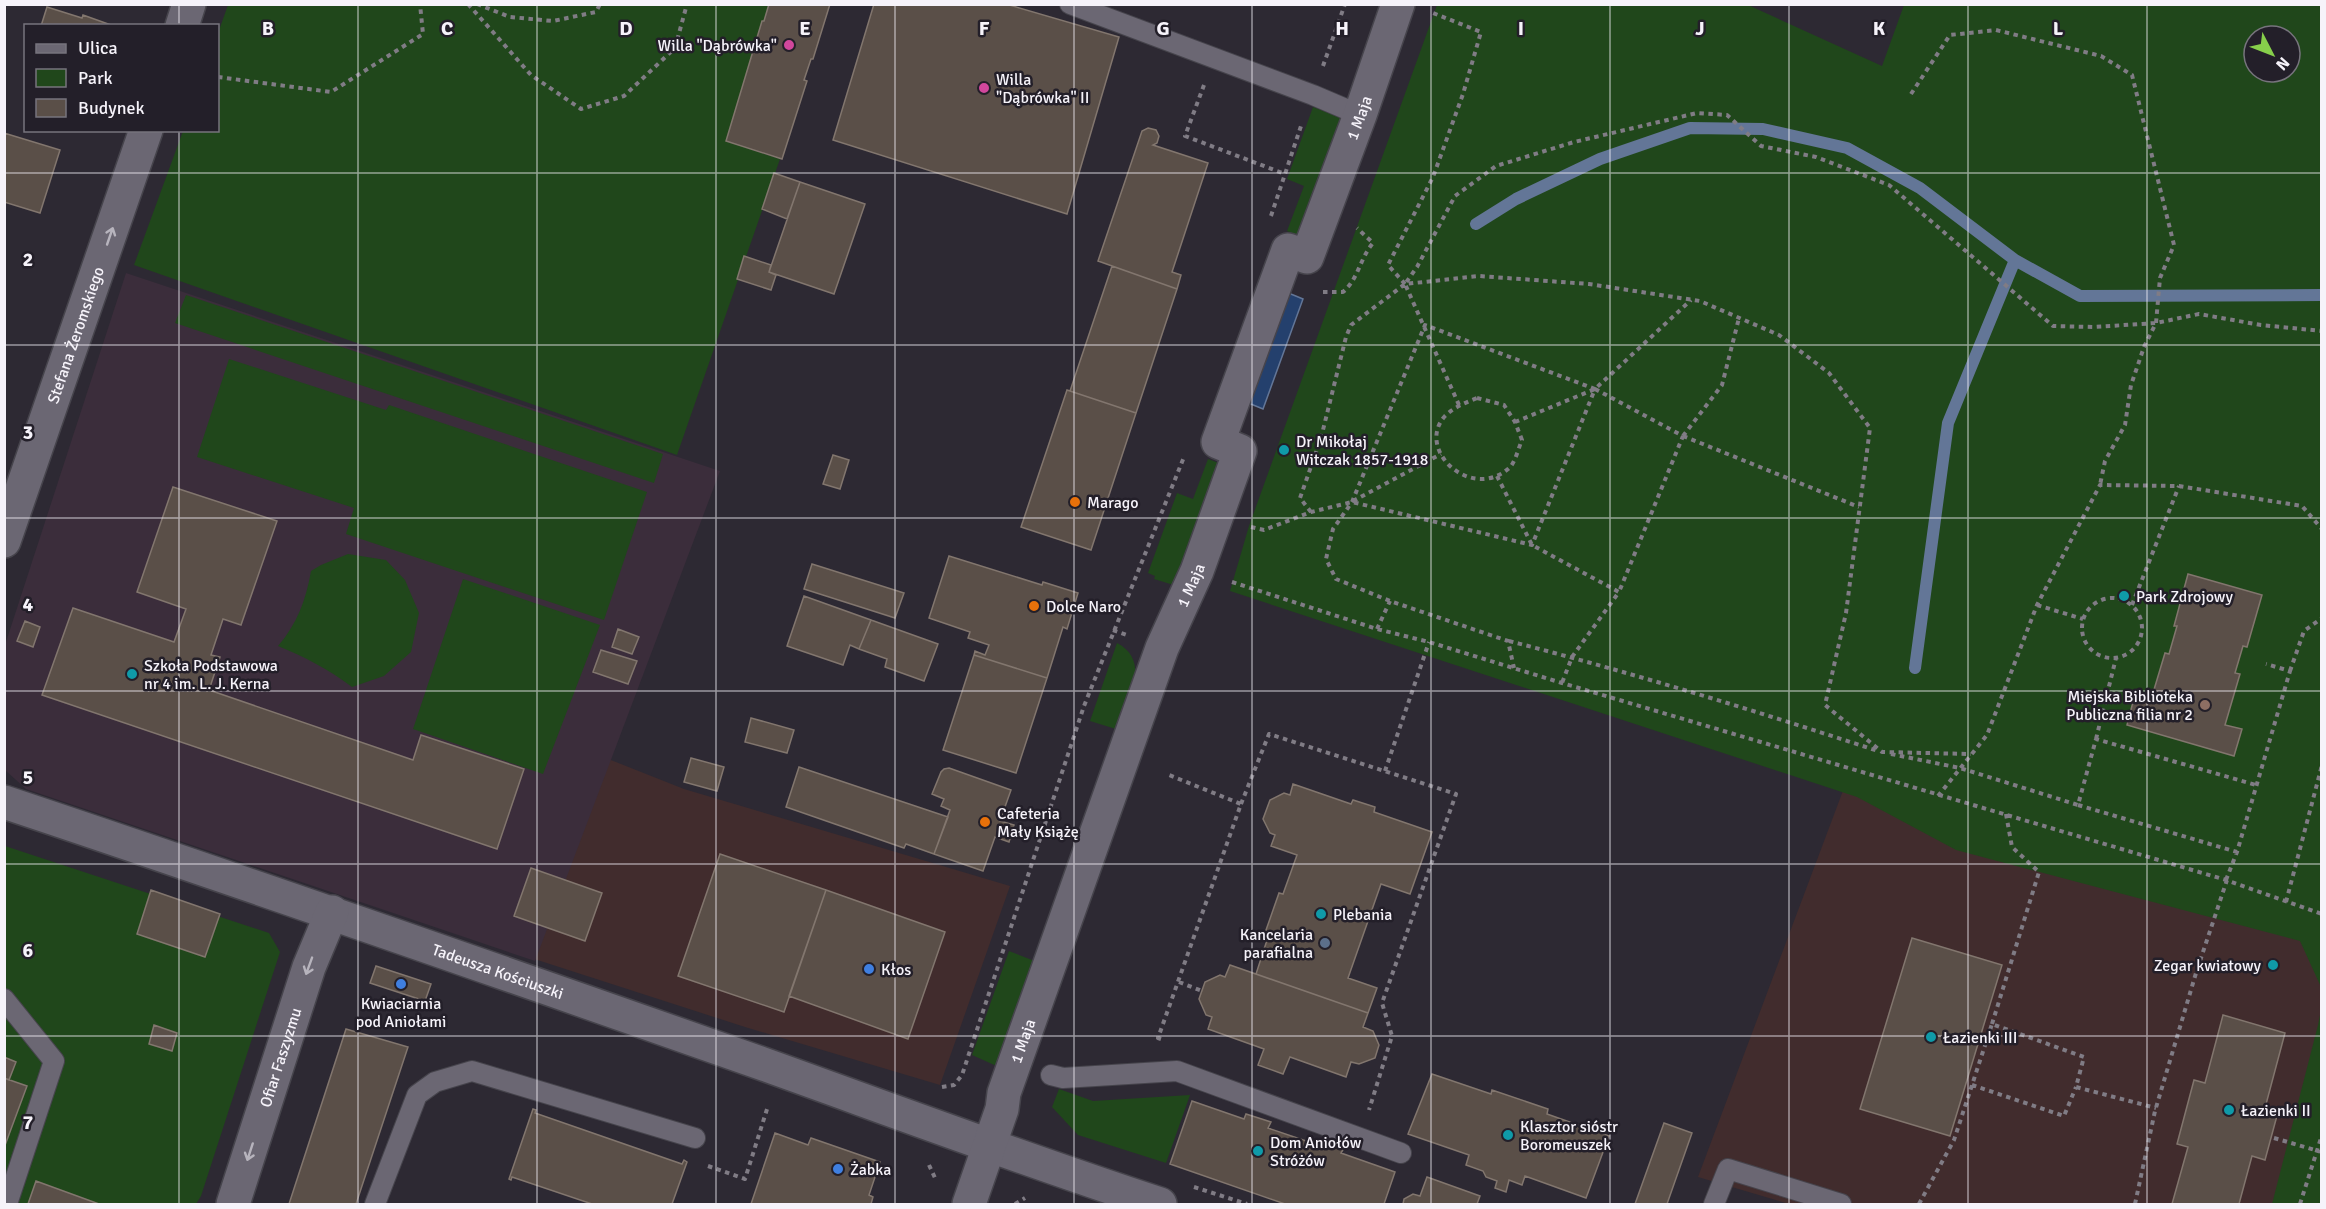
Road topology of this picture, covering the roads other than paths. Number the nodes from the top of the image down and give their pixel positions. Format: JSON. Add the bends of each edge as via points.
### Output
{"nodes":[{"id":1,"x":189,"y":4,"type":"edge"},
{"id":2,"x":1070,"y":4,"type":"edge"},
{"id":3,"x":1413,"y":8,"type":"edge"},
{"id":4,"x":183,"y":24,"type":"edge"},
{"id":5,"x":1360,"y":115,"type":"junction"},
{"id":6,"x":145,"y":132,"type":"edge"},
{"id":7,"x":4,"y":541,"type":"edge"},
{"id":8,"x":4,"y":802,"type":"edge"},
{"id":9,"x":332,"y":912,"type":"junction"},
{"id":10,"x":4,"y":999,"type":"edge"},
{"id":11,"x":1051,"y":1074,"type":"dead end"},
{"id":12,"x":695,"y":1138,"type":"dead end"},
{"id":13,"x":989,"y":1146,"type":"junction"},
{"id":14,"x":1401,"y":1153,"type":"dead end"},
{"id":15,"x":7,"y":1204,"type":"edge"},
{"id":16,"x":233,"y":1204,"type":"edge"},
{"id":17,"x":375,"y":1204,"type":"edge"},
{"id":18,"x":969,"y":1204,"type":"edge"},
{"id":19,"x":1160,"y":1204,"type":"edge"},
{"id":20,"x":1714,"y":1204,"type":"edge"},
{"id":21,"x":1841,"y":1204,"type":"edge"}],
"edges":[{"from":1,"to":4,"type":"street"},
{"from":2,"to":5,"type":"lane"},
{"from":3,"to":5,"type":"street","name":"1 Maja"},
{"from":5,"to":13,"type":"street","name":"1 Maja","via":[[1307,257],[1288,250],[1218,442],[1240,451],[1197,571],[1158,659],[1004,1093]]},
{"from":7,"to":6,"type":"street","name":"Stefana Żeromskiego","one_way":true},
{"from":8,"to":9,"type":"street","name":"Tadeusza Kościuszki"},
{"from":9,"to":13,"type":"street","name":"Tadeusza Kościuszki"},
{"from":9,"to":16,"type":"street","name":"Ofiar Faszyzmu","one_way":true,"via":[[309,967]]},
{"from":10,"to":15,"type":"lane","via":[[54,1061]]},
{"from":11,"to":14,"type":"lane","via":[[1063,1078],[1177,1071]]},
{"from":12,"to":17,"type":"lane","via":[[472,1071],[435,1082],[417,1095]]},
{"from":13,"to":18,"type":"street","name":"1 Maja"},
{"from":13,"to":19,"type":"street","name":"Tadeusza Kościuszki"},
{"from":20,"to":21,"type":"lane","via":[[1728,1169]]}]}
